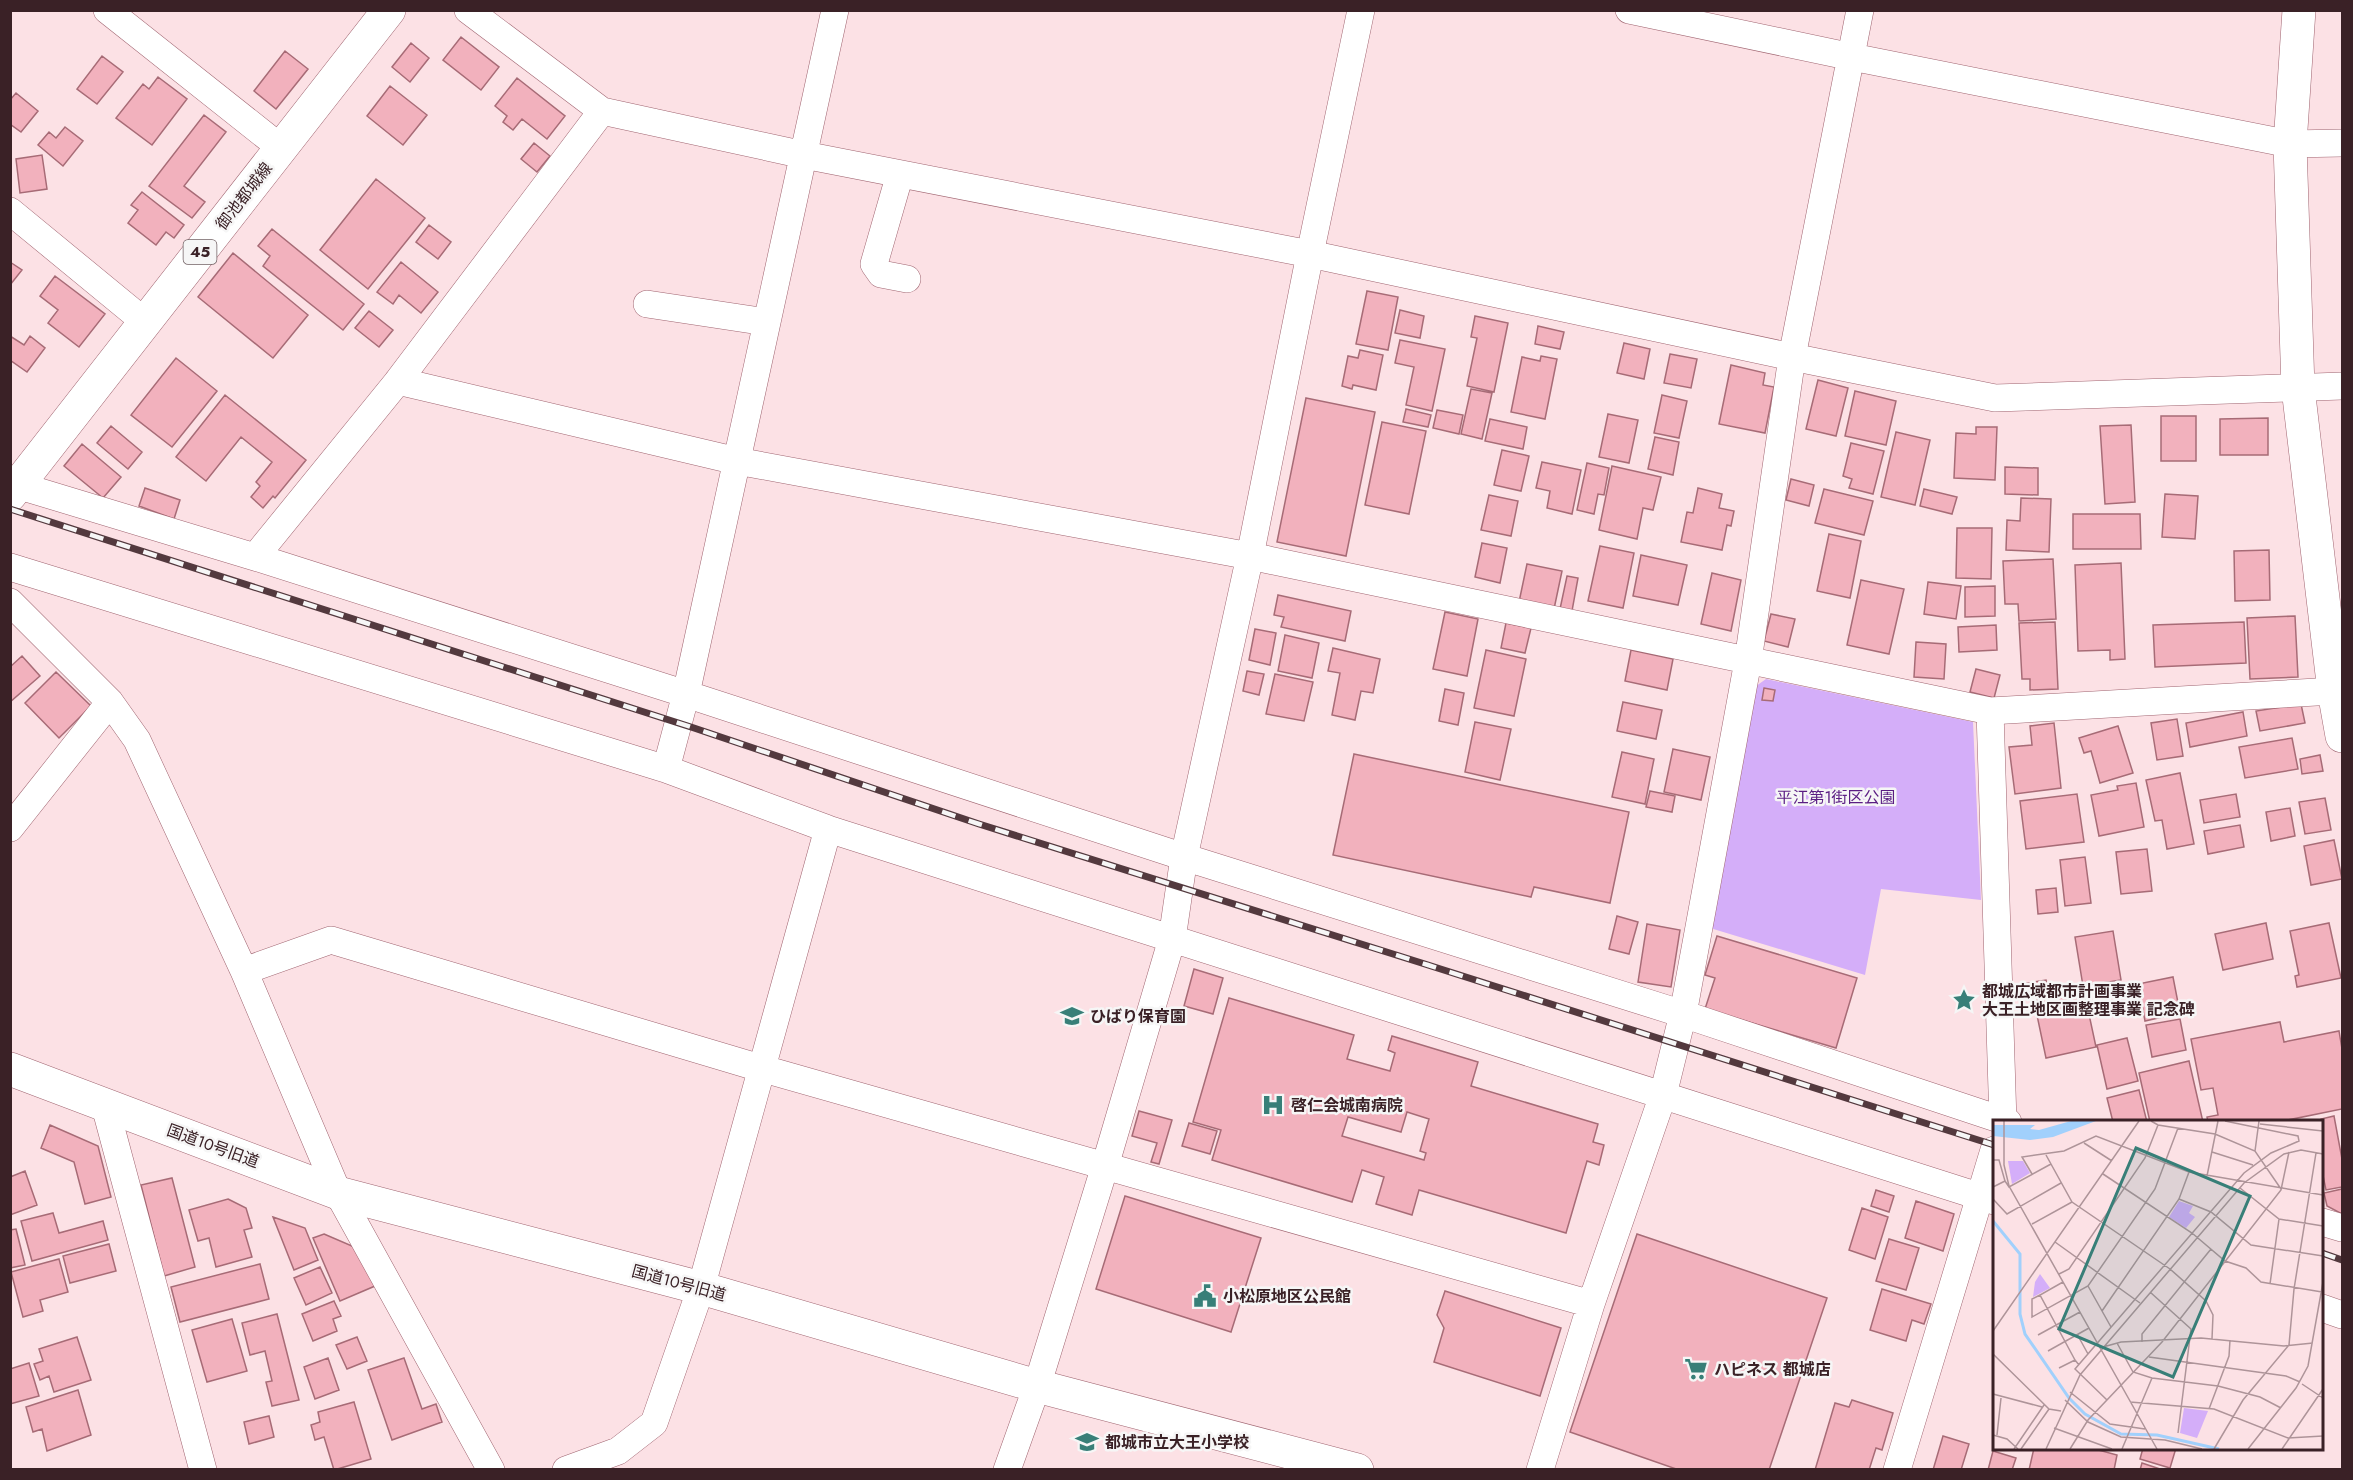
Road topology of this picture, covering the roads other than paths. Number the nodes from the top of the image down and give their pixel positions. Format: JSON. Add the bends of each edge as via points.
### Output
{"nodes":[{"id":1,"x":107,"y":10,"type":"edge"},
{"id":2,"x":390,"y":10,"type":"edge"},
{"id":3,"x":468,"y":10,"type":"edge"},
{"id":4,"x":835,"y":10,"type":"edge"},
{"id":5,"x":1361,"y":10,"type":"edge"},
{"id":6,"x":1629,"y":10,"type":"edge"},
{"id":7,"x":1860,"y":10,"type":"edge"},
{"id":8,"x":2299,"y":10,"type":"edge"},
{"id":9,"x":1852,"y":57,"type":"junction"},
{"id":10,"x":602,"y":111,"type":"junction"},
{"id":11,"x":2343,"y":143,"type":"edge"},
{"id":12,"x":2290,"y":144,"type":"junction"},
{"id":13,"x":281,"y":148,"type":"junction"},
{"id":14,"x":804,"y":155,"type":"junction"},
{"id":15,"x":900,"y":174,"type":"junction"},
{"id":16,"x":13,"y":219,"type":"edge"},
{"id":17,"x":1310,"y":254,"type":"junction"},
{"id":18,"x":908,"y":279,"type":"dead end"},
{"id":19,"x":647,"y":304,"type":"dead end"},
{"id":20,"x":146,"y":322,"type":"junction"},
{"id":21,"x":767,"y":322,"type":"junction"},
{"id":22,"x":1792,"y":357,"type":"junction"},
{"id":23,"x":398,"y":381,"type":"junction"},
{"id":24,"x":2343,"y":386,"type":"edge"},
{"id":25,"x":2298,"y":388,"type":"junction"},
{"id":26,"x":737,"y":461,"type":"junction"},
{"id":27,"x":13,"y":488,"type":"edge"},
{"id":28,"x":1250,"y":556,"type":"junction"},
{"id":29,"x":255,"y":557,"type":"junction"},
{"id":30,"x":10,"y":567,"type":"edge"},
{"id":31,"x":10,"y":602,"type":"edge"},
{"id":32,"x":1748,"y":661,"type":"junction"},
{"id":33,"x":2334,"y":691,"type":"junction"},
{"id":34,"x":686,"y":694,"type":"junction"},
{"id":35,"x":110,"y":702,"type":"junction"},
{"id":36,"x":1990,"y":711,"type":"junction"},
{"id":37,"x":2343,"y":736,"type":"edge"},
{"id":38,"x":666,"y":769,"type":"junction"},
{"id":39,"x":10,"y":828,"type":"edge"},
{"id":40,"x":828,"y":829,"type":"junction"},
{"id":41,"x":1184,"y":857,"type":"junction"},
{"id":42,"x":1172,"y":939,"type":"junction"},
{"id":43,"x":244,"y":971,"type":"junction"},
{"id":44,"x":1683,"y":1014,"type":"junction"},
{"id":45,"x":760,"y":1068,"type":"junction"},
{"id":46,"x":10,"y":1069,"type":"edge"},
{"id":47,"x":1662,"y":1095,"type":"junction"},
{"id":48,"x":105,"y":1106,"type":"junction"},
{"id":49,"x":2002,"y":1120,"type":"edge"},
{"id":50,"x":2005,"y":1120,"type":"edge"},
{"id":51,"x":1993,"y":1164,"type":"edge"},
{"id":52,"x":1105,"y":1166,"type":"junction"},
{"id":53,"x":338,"y":1193,"type":"junction"},
{"id":54,"x":1988,"y":1198,"type":"edge"},
{"id":55,"x":2323,"y":1222,"type":"edge"},
{"id":56,"x":2343,"y":1228,"type":"edge"},
{"id":57,"x":701,"y":1288,"type":"junction"},
{"id":58,"x":1591,"y":1304,"type":"junction"},
{"id":59,"x":2323,"y":1308,"type":"edge"},
{"id":60,"x":2343,"y":1315,"type":"edge"},
{"id":61,"x":1037,"y":1386,"type":"junction"},
{"id":62,"x":203,"y":1470,"type":"edge"},
{"id":63,"x":491,"y":1470,"type":"edge"},
{"id":64,"x":566,"y":1470,"type":"edge"},
{"id":65,"x":1007,"y":1470,"type":"edge"},
{"id":66,"x":1357,"y":1470,"type":"edge"},
{"id":67,"x":1540,"y":1470,"type":"edge"},
{"id":68,"x":1897,"y":1470,"type":"edge"}],
"edges":[{"from":1,"to":13,"type":"street"},
{"from":2,"to":13,"type":"street","name":"御池都城線","number":"45"},
{"from":3,"to":10,"type":"street"},
{"from":4,"to":14,"type":"street"},
{"from":5,"to":17,"type":"street"},
{"from":6,"to":9,"type":"street"},
{"from":7,"to":9,"type":"street"},
{"from":8,"to":12,"type":"street"},
{"from":9,"to":12,"type":"street"},
{"from":9,"to":22,"type":"street"},
{"from":10,"to":14,"type":"street"},
{"from":10,"to":23,"type":"street"},
{"from":11,"to":12,"type":"street"},
{"from":12,"to":25,"type":"street"},
{"from":13,"to":20,"type":"street","name":"御池都城線","number":"45"},
{"from":14,"to":15,"type":"street"},
{"from":14,"to":21,"type":"street"},
{"from":15,"to":17,"type":"street"},
{"from":15,"to":18,"type":"street","via":[[874,264],[881,274]]},
{"from":16,"to":20,"type":"street"},
{"from":17,"to":22,"type":"street"},
{"from":17,"to":28,"type":"street"},
{"from":19,"to":21,"type":"street"},
{"from":20,"to":27,"type":"street","name":"御池都城線","number":"45"},
{"from":21,"to":26,"type":"street"},
{"from":22,"to":25,"type":"street","via":[[1995,398]]},
{"from":22,"to":32,"type":"street"},
{"from":23,"to":26,"type":"street"},
{"from":23,"to":29,"type":"street"},
{"from":24,"to":25,"type":"street"},
{"from":25,"to":33,"type":"street"},
{"from":26,"to":28,"type":"street"},
{"from":26,"to":34,"type":"street"},
{"from":27,"to":29,"type":"street"},
{"from":28,"to":32,"type":"street"},
{"from":28,"to":41,"type":"street"},
{"from":29,"to":34,"type":"street"},
{"from":30,"to":38,"type":"street"},
{"from":31,"to":35,"type":"street"},
{"from":32,"to":36,"type":"street"},
{"from":32,"to":44,"type":"street"},
{"from":33,"to":36,"type":"street"},
{"from":33,"to":37,"type":"street"},
{"from":34,"to":38,"type":"street"},
{"from":34,"to":41,"type":"street"},
{"from":35,"to":39,"type":"street"},
{"from":35,"to":43,"type":"street","via":[[137,740]]},
{"from":36,"to":50,"type":"street"},
{"from":38,"to":40,"type":"street"},
{"from":40,"to":42,"type":"street"},
{"from":40,"to":45,"type":"street"},
{"from":41,"to":42,"type":"street"},
{"from":41,"to":44,"type":"street"},
{"from":42,"to":47,"type":"street"},
{"from":42,"to":52,"type":"street"},
{"from":43,"to":45,"type":"street","via":[[330,940]]},
{"from":43,"to":53,"type":"street"},
{"from":44,"to":47,"type":"street"},
{"from":44,"to":49,"type":"street"},
{"from":45,"to":52,"type":"street"},
{"from":45,"to":57,"type":"street"},
{"from":46,"to":48,"type":"street","name":"国道10号旧道"},
{"from":47,"to":54,"type":"street"},
{"from":47,"to":58,"type":"street"},
{"from":48,"to":53,"type":"street","name":"国道10号旧道"},
{"from":48,"to":62,"type":"street"},
{"from":51,"to":54,"type":"street"},
{"from":52,"to":58,"type":"street"},
{"from":52,"to":61,"type":"street"},
{"from":53,"to":57,"type":"street","name":"国道10号旧道"},
{"from":53,"to":63,"type":"street"},
{"from":54,"to":68,"type":"street"},
{"from":55,"to":56,"type":"street"},
{"from":57,"to":61,"type":"street","name":"国道10号旧道"},
{"from":57,"to":64,"type":"street","via":[[654,1423],[618,1451]]},
{"from":58,"to":67,"type":"street"},
{"from":59,"to":60,"type":"street"},
{"from":61,"to":65,"type":"street"},
{"from":61,"to":66,"type":"street","name":"国道10号旧道"}]}
